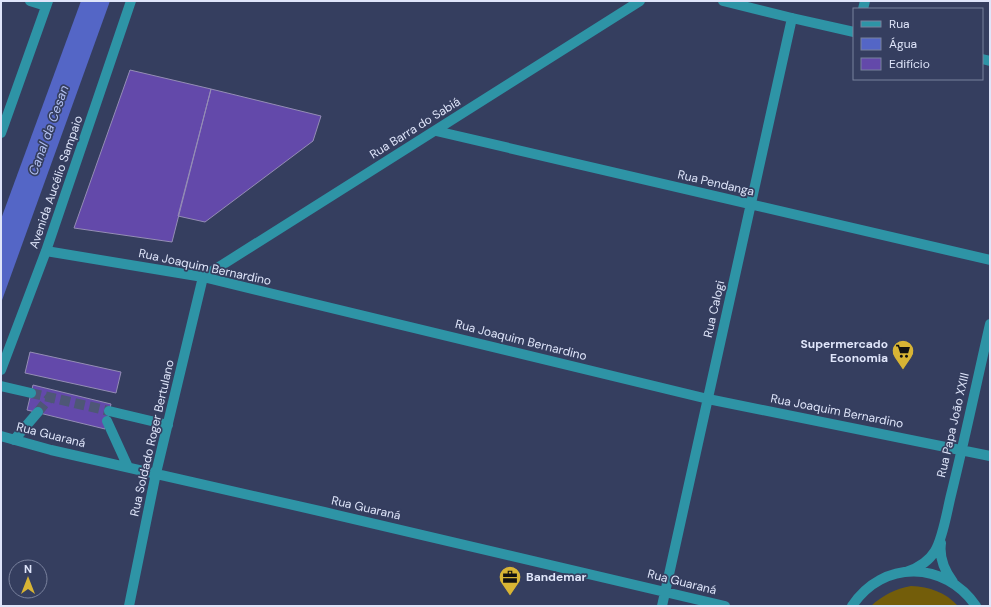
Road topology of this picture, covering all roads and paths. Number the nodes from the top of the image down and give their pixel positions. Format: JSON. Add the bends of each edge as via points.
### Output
{"nodes":[{"id":1,"x":30,"y":1,"type":"edge"},
{"id":2,"x":131,"y":1,"type":"edge"},
{"id":3,"x":640,"y":1,"type":"edge"},
{"id":4,"x":723,"y":1,"type":"edge"},
{"id":5,"x":47,"y":4,"type":"edge"},
{"id":6,"x":792,"y":18,"type":"junction"},
{"id":7,"x":853,"y":32,"type":"edge"},
{"id":8,"x":436,"y":131,"type":"junction"},
{"id":9,"x":1,"y":133,"type":"edge"},
{"id":10,"x":751,"y":204,"type":"junction"},
{"id":11,"x":46,"y":251,"type":"junction"},
{"id":12,"x":990,"y":260,"type":"edge"},
{"id":13,"x":203,"y":277,"type":"junction"},
{"id":14,"x":990,"y":324,"type":"edge"},
{"id":15,"x":1,"y":370,"type":"edge"},
{"id":16,"x":1,"y":386,"type":"edge"},
{"id":17,"x":31,"y":393,"type":"tunnel mouth"},
{"id":18,"x":708,"y":398,"type":"junction"},
{"id":19,"x":38,"y":412,"type":"tunnel mouth"},
{"id":20,"x":168,"y":425,"type":"junction"},
{"id":21,"x":1,"y":436,"type":"edge"},
{"id":22,"x":14,"y":440,"type":"junction"},
{"id":23,"x":962,"y":449,"type":"junction"},
{"id":24,"x":990,"y":456,"type":"edge"},
{"id":25,"x":128,"y":467,"type":"junction"},
{"id":26,"x":156,"y":473,"type":"junction"},
{"id":27,"x":941,"y":533,"type":"junction"},
{"id":28,"x":906,"y":572,"type":"junction"},
{"id":29,"x":953,"y":583,"type":"junction"},
{"id":30,"x":665,"y":591,"type":"junction"},
{"id":31,"x":129,"y":606,"type":"edge"},
{"id":32,"x":662,"y":606,"type":"edge"},
{"id":33,"x":725,"y":606,"type":"edge"},
{"id":34,"x":852,"y":606,"type":"edge"},
{"id":35,"x":976,"y":606,"type":"edge"}],
"edges":[{"from":1,"to":5,"type":"street"},
{"from":2,"to":11,"type":"street","name":"Avenida Aucélio Sampaio"},
{"from":3,"to":8,"type":"street","name":"Rua Barra do Sabiá"},
{"from":4,"to":6,"type":"street"},
{"from":5,"to":9,"type":"street"},
{"from":6,"to":7,"type":"street"},
{"from":6,"to":10,"type":"street","name":"Rua Calogi"},
{"from":8,"to":10,"type":"street","name":"Rua Pendanga"},
{"from":8,"to":13,"type":"street","name":"Rua Barra do Sabiá"},
{"from":10,"to":12,"type":"street","name":"Rua Pendanga"},
{"from":10,"to":18,"type":"street","name":"Rua Calogi"},
{"from":11,"to":13,"type":"street","name":"Rua Joaquim Bernardino"},
{"from":11,"to":15,"type":"street","name":"Avenida Aucélio Sampaio"},
{"from":13,"to":18,"type":"street","name":"Rua Joaquim Bernardino"},
{"from":13,"to":20,"type":"street","name":"Rua Soldado Roger Bertulano"},
{"from":14,"to":23,"type":"street","name":"Rua Papa João XXIII"},
{"from":16,"to":17,"type":"street"},
{"from":18,"to":23,"type":"street","name":"Rua Joaquim Bernardino"},
{"from":18,"to":30,"type":"street","name":"Rua Calogi"},
{"from":19,"to":22,"type":"street"},
{"from":20,"to":25,"type":"street","via":[[108,416]]},
{"from":20,"to":26,"type":"street","name":"Rua Soldado Roger Bertulano"},
{"from":21,"to":22,"type":"street","name":"Rua Guaraná"},
{"from":22,"to":25,"type":"street","name":"Rua Guaraná"},
{"from":23,"to":24,"type":"street","name":"Rua Joaquim Bernardino"},
{"from":23,"to":27,"type":"street","name":"Rua Papa João XXIII"},
{"from":25,"to":26,"type":"street","name":"Rua Guaraná"},
{"from":26,"to":30,"type":"street","name":"Rua Guaraná"},
{"from":26,"to":31,"type":"street","name":"Rua Soldado Roger Bertulano"},
{"from":27,"to":28,"type":"street","name":"Rua Papa João XXIII","via":[[939,543],[930,557],[915,569]]},
{"from":27,"to":29,"type":"street","name":"Rua Papa João XXIII","via":[[941,558]]},
{"from":28,"to":29,"type":"street","via":[[931,573]]},
{"from":28,"to":34,"type":"street","via":[[890,575],[876,582],[863,592]]},
{"from":29,"to":35,"type":"street","via":[[966,593]]},
{"from":30,"to":32,"type":"street","name":"Rua Calogi"},
{"from":30,"to":33,"type":"street","name":"Rua Guaraná"}]}
